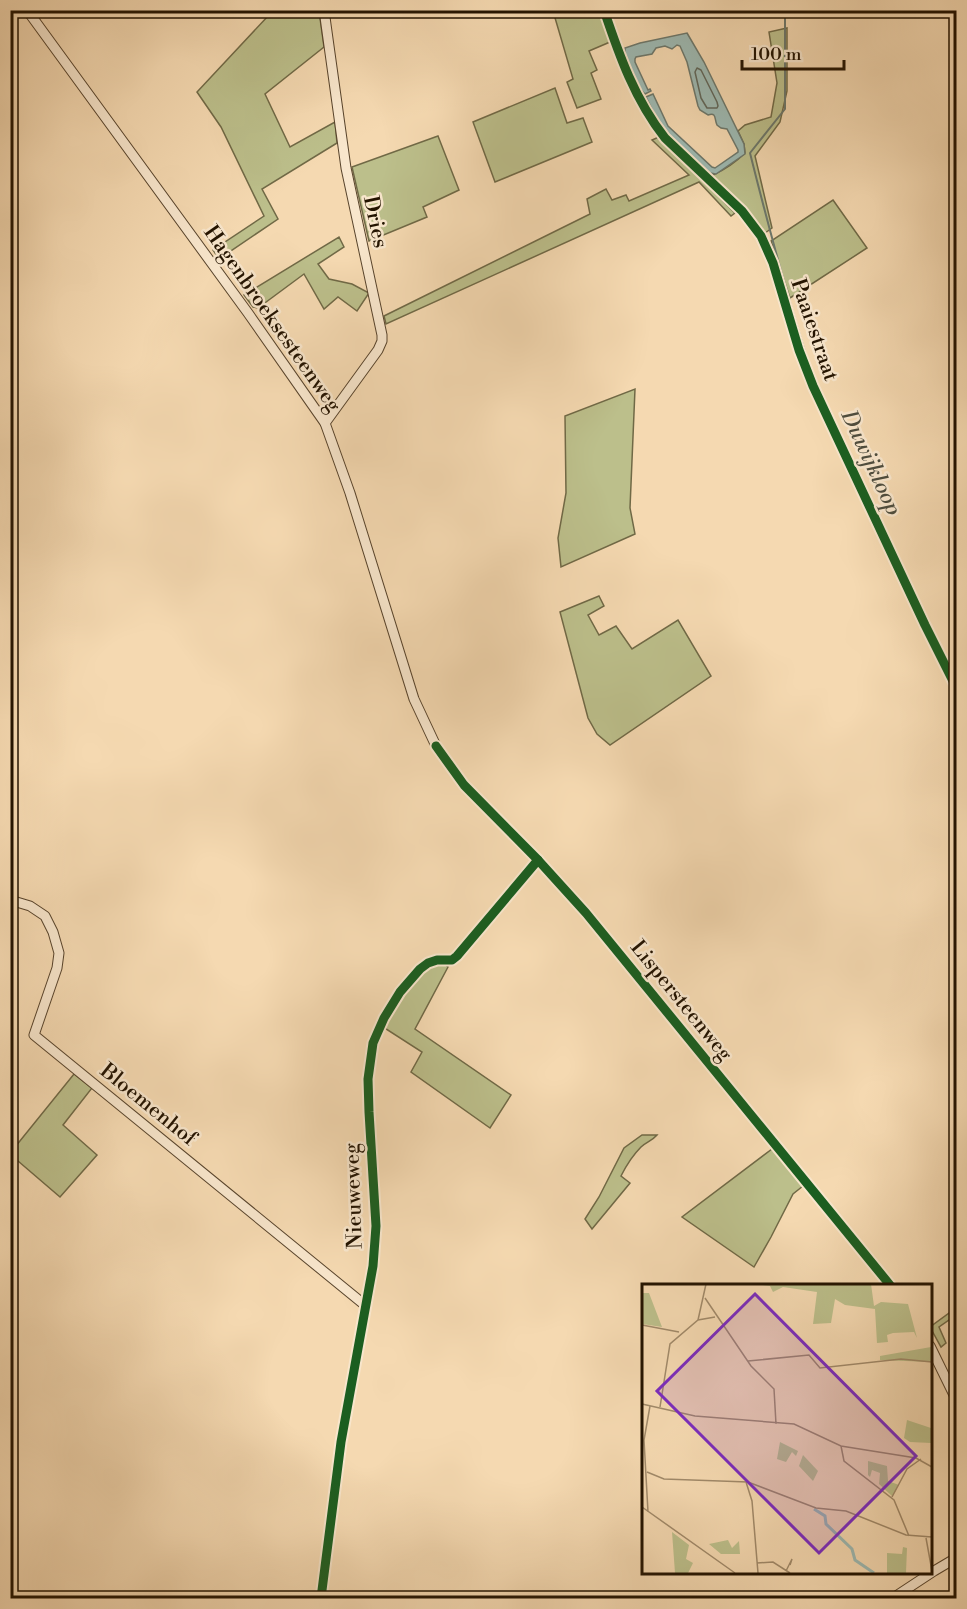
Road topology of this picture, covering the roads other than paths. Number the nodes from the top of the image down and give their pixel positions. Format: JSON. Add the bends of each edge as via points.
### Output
{"nodes":[{"id":1,"x":27,"y":10,"type":"edge"},
{"id":2,"x":324,"y":10,"type":"edge"},
{"id":3,"x":604,"y":10,"type":"edge"},
{"id":4,"x":325,"y":423,"type":"junction"},
{"id":5,"x":957,"y":687,"type":"edge"},
{"id":6,"x":424,"y":721,"type":"joint"},
{"id":7,"x":538,"y":860,"type":"junction"},
{"id":8,"x":10,"y":900,"type":"edge"},
{"id":9,"x":889,"y":1284,"type":"edge"},
{"id":10,"x":366,"y":1306,"type":"junction"},
{"id":11,"x":931,"y":1348,"type":"edge"},
{"id":12,"x":957,"y":1400,"type":"edge"},
{"id":13,"x":957,"y":1558,"type":"edge"},
{"id":14,"x":321,"y":1599,"type":"edge"},
{"id":15,"x":893,"y":1599,"type":"edge"}],
"edges":[{"from":1,"to":4,"type":"street","name":"Hagenbroeksesteenweg"},
{"from":2,"to":4,"type":"street","name":"Dries","via":[[346,168],[382,334],[378,350]]},
{"from":3,"to":5,"type":"street","name":"Paaiestraat","via":[[626,72],[656,128],[742,211],[761,236],[813,386]]},
{"from":4,"to":6,"type":"street","name":"Hagenbroeksesteenweg"},
{"from":6,"to":7,"type":"street","name":"Lispersteenweg","via":[[436,746],[464,785]]},
{"from":7,"to":9,"type":"street","name":"Lispersteenweg"},
{"from":7,"to":10,"type":"street","name":"Nieuweweg","via":[[457,956],[428,963],[420,969],[400,992],[373,1043],[368,1079],[376,1226]]},
{"from":8,"to":10,"type":"street","name":"Bloemenhof","via":[[45,916],[59,952],[34,1035]]},
{"from":10,"to":14,"type":"street","name":"Nieuweweg","via":[[341,1442]]},
{"from":11,"to":12,"type":"street"},
{"from":13,"to":15,"type":"street"}]}
